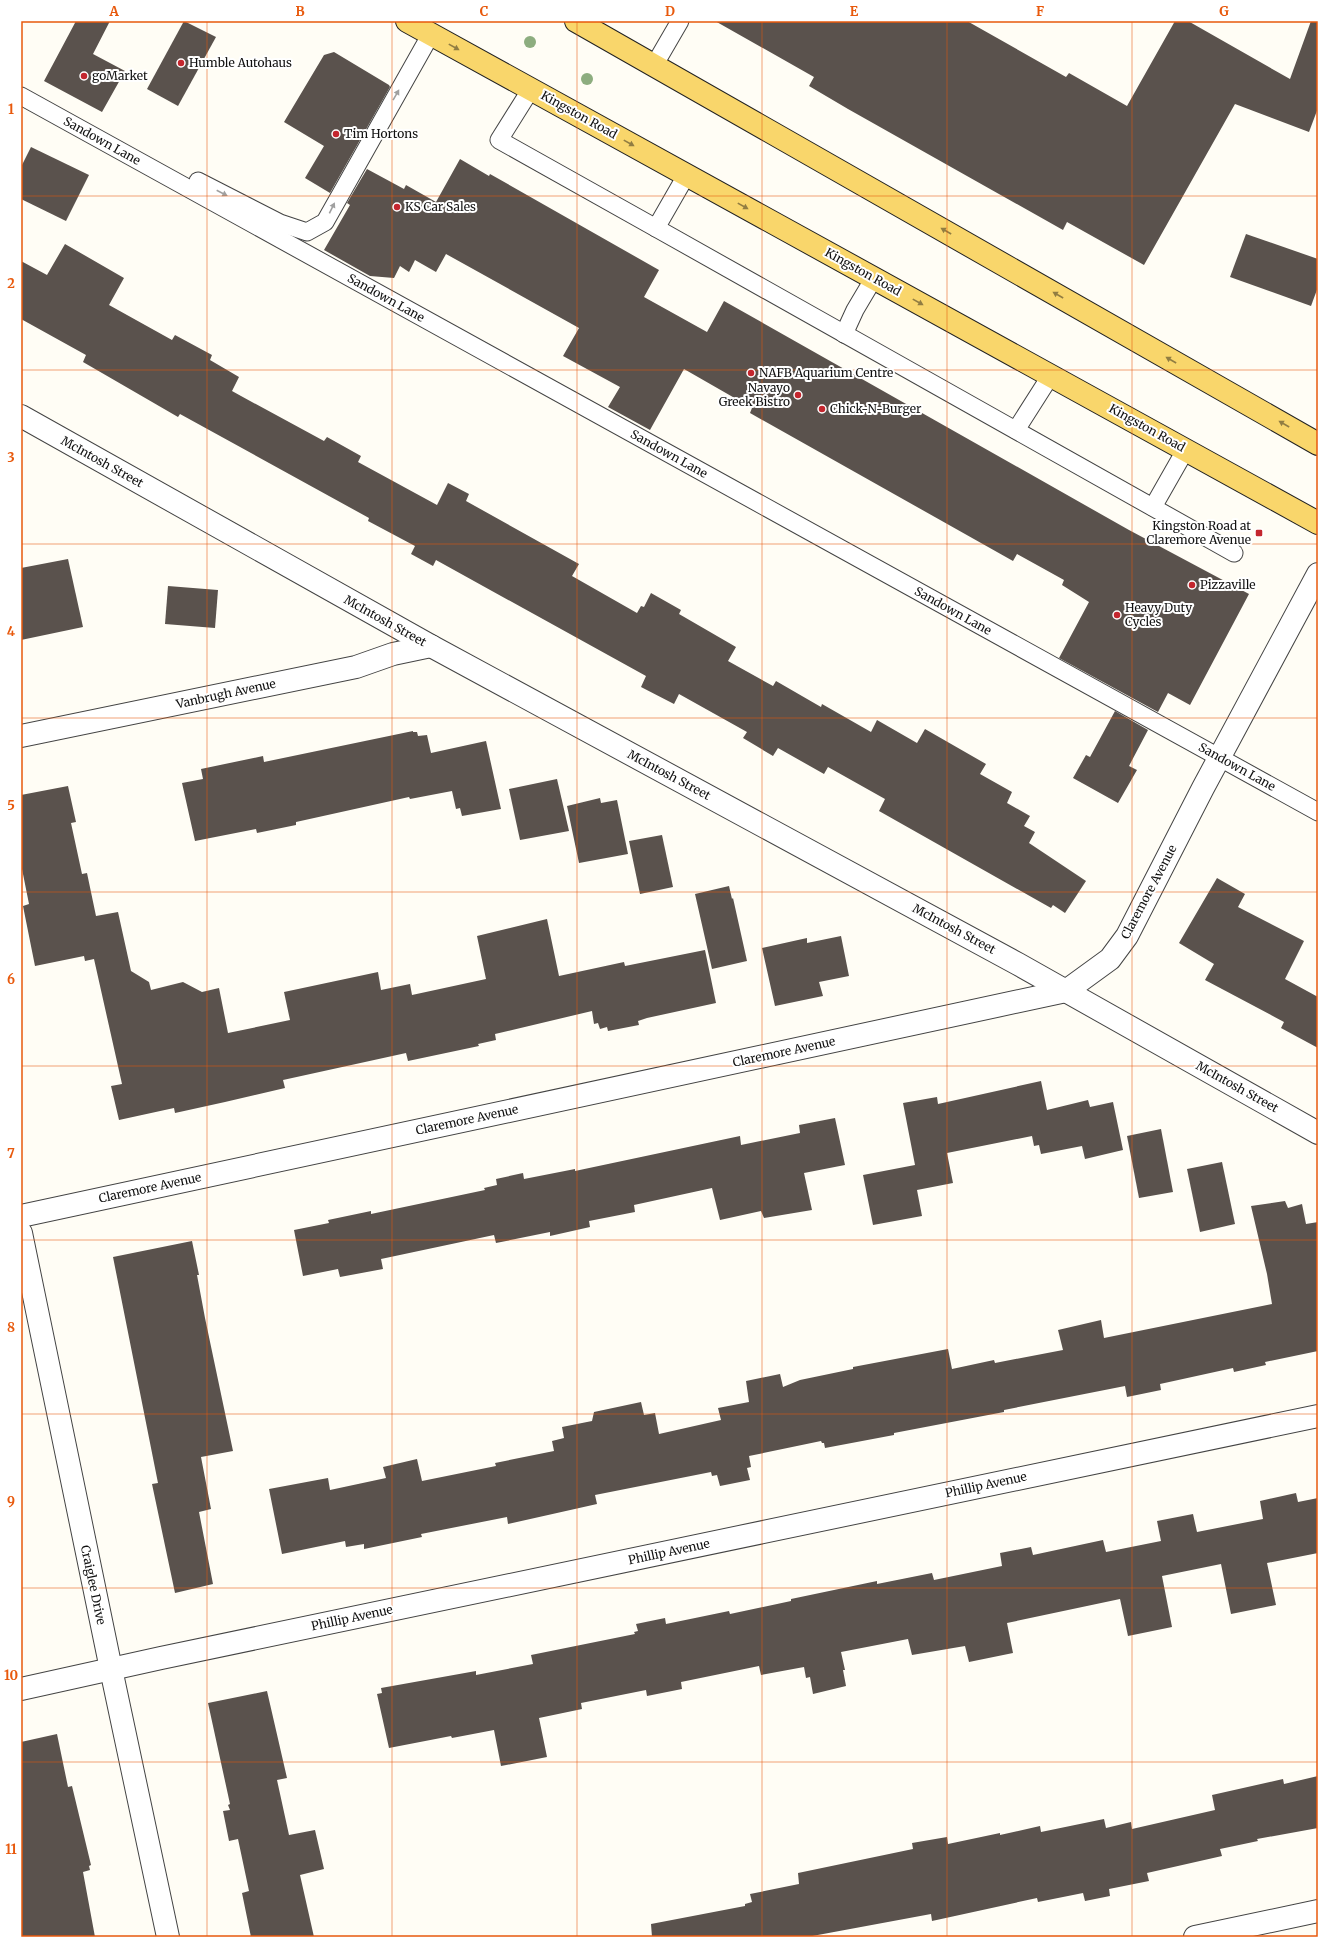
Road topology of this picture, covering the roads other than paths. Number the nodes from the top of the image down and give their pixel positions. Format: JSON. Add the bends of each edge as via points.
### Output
{"nodes":[{"id":1,"x":407,"y":21,"type":"edge"},
{"id":2,"x":576,"y":21,"type":"edge"},
{"id":3,"x":680,"y":21,"type":"edge"},
{"id":4,"x":431,"y":34,"type":"junction"},
{"id":5,"x":655,"y":64,"type":"junction"},
{"id":6,"x":531,"y":89,"type":"junction"},
{"id":7,"x":21,"y":96,"type":"edge"},
{"id":8,"x":686,"y":174,"type":"junction"},
{"id":9,"x":187,"y":176,"type":"dead end"},
{"id":10,"x":656,"y":228,"type":"junction"},
{"id":11,"x":874,"y":278,"type":"junction"},
{"id":12,"x":844,"y":334,"type":"junction"},
{"id":13,"x":1051,"y":375,"type":"junction"},
{"id":14,"x":21,"y":416,"type":"edge"},
{"id":15,"x":1016,"y":430,"type":"junction"},
{"id":16,"x":1318,"y":444,"type":"edge"},
{"id":17,"x":1186,"y":449,"type":"junction"},
{"id":18,"x":1153,"y":508,"type":"junction"},
{"id":19,"x":1318,"y":523,"type":"edge"},
{"id":20,"x":1234,"y":553,"type":"dead end"},
{"id":21,"x":1318,"y":574,"type":"edge"},
{"id":22,"x":430,"y":646,"type":"junction"},
{"id":23,"x":21,"y":736,"type":"edge"},
{"id":24,"x":1221,"y":758,"type":"junction"},
{"id":25,"x":1318,"y":812,"type":"edge"},
{"id":26,"x":1066,"y":991,"type":"junction"},
{"id":27,"x":1318,"y":1133,"type":"edge"},
{"id":28,"x":21,"y":1216,"type":"edge"},
{"id":29,"x":21,"y":1233,"type":"edge"},
{"id":30,"x":1318,"y":1416,"type":"edge"},
{"id":31,"x":111,"y":1669,"type":"junction"},
{"id":32,"x":21,"y":1689,"type":"edge"},
{"id":33,"x":1318,"y":1911,"type":"edge"},
{"id":34,"x":168,"y":1937,"type":"edge"},
{"id":35,"x":1195,"y":1937,"type":"edge"}],
"edges":[{"from":1,"to":4,"type":"main road","name":"Kingston Road"},
{"from":2,"to":5,"type":"main road"},
{"from":3,"to":5,"type":"lane"},
{"from":4,"to":6,"type":"main road","name":"Kingston Road","one_way":true},
{"from":9,"to":4,"type":"lane","one_way":true,"via":[[280,223],[307,232],[325,222]]},
{"from":16,"to":5,"type":"main road","one_way":true},
{"from":6,"to":8,"type":"main road","name":"Kingston Road","one_way":true},
{"from":6,"to":10,"type":"lane","via":[[499,140]]},
{"from":7,"to":24,"type":"lane","name":"Sandown Lane"},
{"from":8,"to":10,"type":"lane"},
{"from":8,"to":11,"type":"main road","name":"Kingston Road","one_way":true},
{"from":10,"to":12,"type":"lane"},
{"from":11,"to":12,"type":"lane"},
{"from":11,"to":13,"type":"main road","name":"Kingston Road","one_way":true},
{"from":12,"to":15,"type":"lane"},
{"from":13,"to":15,"type":"lane"},
{"from":13,"to":17,"type":"main road","name":"Kingston Road"},
{"from":14,"to":22,"type":"street","name":"McIntosh Street"},
{"from":15,"to":18,"type":"lane"},
{"from":17,"to":18,"type":"lane"},
{"from":17,"to":19,"type":"main road","name":"Kingston Road"},
{"from":18,"to":20,"type":"lane"},
{"from":21,"to":24,"type":"street","name":"Claremore Avenue"},
{"from":22,"to":23,"type":"street","name":"Vanbrugh Avenue","via":[[393,654],[356,667]]},
{"from":22,"to":26,"type":"street","name":"McIntosh Street"},
{"from":24,"to":25,"type":"lane","name":"Sandown Lane"},
{"from":24,"to":26,"type":"street","name":"Claremore Avenue","via":[[1127,936],[1110,959]]},
{"from":26,"to":27,"type":"street","name":"McIntosh Street"},
{"from":26,"to":28,"type":"street","name":"Claremore Avenue"},
{"from":29,"to":31,"type":"street","name":"Craiglee Drive"},
{"from":30,"to":31,"type":"street","name":"Phillip Avenue"},
{"from":31,"to":32,"type":"street","name":"Phillip Avenue"},
{"from":31,"to":34,"type":"street","name":"Craiglee Drive"},
{"from":33,"to":35,"type":"street"}]}
